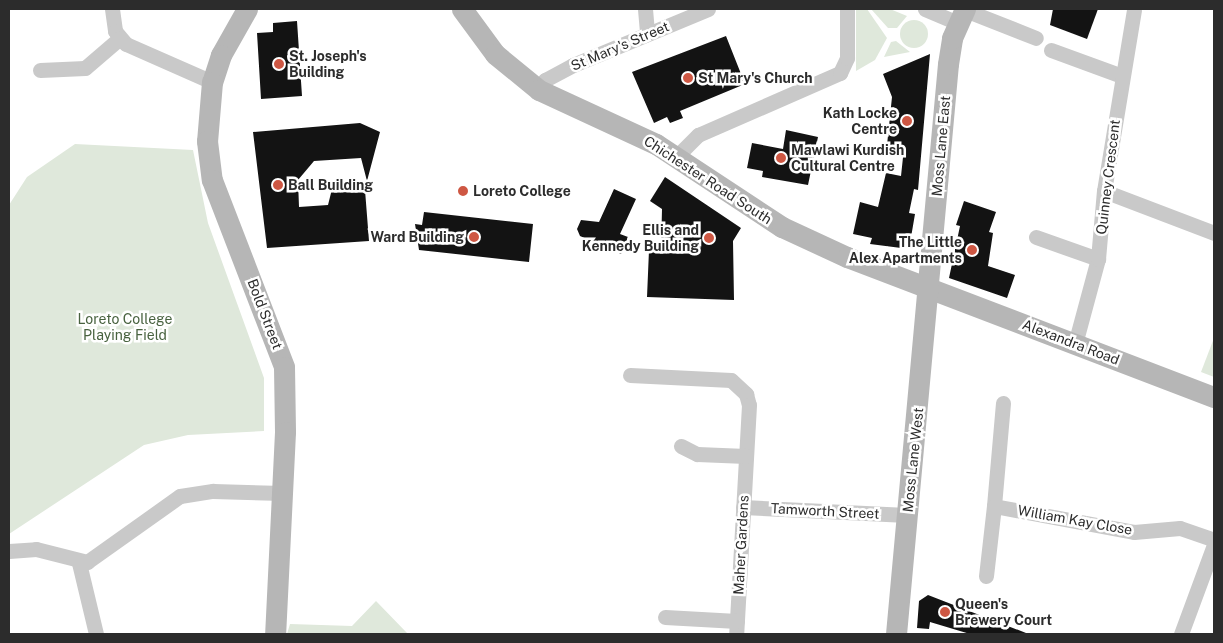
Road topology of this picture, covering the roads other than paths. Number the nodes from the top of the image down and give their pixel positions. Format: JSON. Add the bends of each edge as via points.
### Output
{"nodes":[{"id":1,"x":112,"y":9,"type":"edge"},
{"id":2,"x":247,"y":9,"type":"edge"},
{"id":3,"x":462,"y":9,"type":"edge"},
{"id":4,"x":645,"y":9,"type":"edge"},
{"id":5,"x":708,"y":9,"type":"edge"},
{"id":6,"x":847,"y":9,"type":"edge"},
{"id":7,"x":925,"y":9,"type":"edge"},
{"id":8,"x":1134,"y":9,"type":"edge"},
{"id":9,"x":963,"y":14,"type":"edge"},
{"id":10,"x":647,"y":34,"type":"junction"},
{"id":11,"x":120,"y":38,"type":"junction"},
{"id":12,"x":1036,"y":38,"type":"dead end"},
{"id":13,"x":1051,"y":50,"type":"dead end"},
{"id":14,"x":40,"y":70,"type":"dead end"},
{"id":15,"x":1122,"y":76,"type":"junction"},
{"id":16,"x":212,"y":82,"type":"junction"},
{"id":17,"x":539,"y":90,"type":"junction"},
{"id":18,"x":677,"y":156,"type":"junction"},
{"id":19,"x":1104,"y":191,"type":"junction"},
{"id":20,"x":1214,"y":233,"type":"edge"},
{"id":21,"x":1036,"y":237,"type":"dead end"},
{"id":22,"x":1098,"y":259,"type":"junction"},
{"id":23,"x":928,"y":286,"type":"junction"},
{"id":24,"x":1075,"y":344,"type":"junction"},
{"id":25,"x":630,"y":375,"type":"dead end"},
{"id":26,"x":1214,"y":397,"type":"edge"},
{"id":27,"x":1003,"y":403,"type":"dead end"},
{"id":28,"x":681,"y":446,"type":"dead end"},
{"id":29,"x":746,"y":456,"type":"junction"},
{"id":30,"x":283,"y":493,"type":"junction"},
{"id":31,"x":994,"y":506,"type":"junction"},
{"id":32,"x":743,"y":507,"type":"junction"},
{"id":33,"x":907,"y":515,"type":"junction"},
{"id":34,"x":1214,"y":540,"type":"edge"},
{"id":35,"x":1214,"y":545,"type":"edge"},
{"id":36,"x":9,"y":551,"type":"edge"},
{"id":37,"x":79,"y":563,"type":"junction"},
{"id":38,"x":986,"y":576,"type":"dead end"},
{"id":39,"x":1209,"y":576,"type":"edge"},
{"id":40,"x":665,"y":617,"type":"dead end"},
{"id":41,"x":737,"y":628,"type":"edge"},
{"id":42,"x":96,"y":634,"type":"edge"},
{"id":43,"x":275,"y":634,"type":"edge"},
{"id":44,"x":896,"y":634,"type":"edge"},
{"id":45,"x":1181,"y":634,"type":"edge"}],
"edges":[{"from":1,"to":11,"type":"street"},
{"from":2,"to":16,"type":"street","name":"Bold Street","via":[[221,54]]},
{"from":3,"to":17,"type":"street","name":"Chichester Road South","via":[[495,54]]},
{"from":4,"to":10,"type":"street"},
{"from":5,"to":10,"type":"street","name":"St Mary's Street"},
{"from":6,"to":18,"type":"street","via":[[847,58],[840,74],[698,135]]},
{"from":7,"to":9,"type":"street"},
{"from":8,"to":15,"type":"street","name":"Quinney Crescent"},
{"from":9,"to":12,"type":"street"},
{"from":9,"to":23,"type":"street","name":"Moss Lane East","via":[[948,64]]},
{"from":10,"to":17,"type":"street","name":"St Mary's Street","via":[[573,65],[545,80]]},
{"from":11,"to":14,"type":"street","via":[[85,68]]},
{"from":11,"to":16,"type":"street"},
{"from":13,"to":15,"type":"street"},
{"from":15,"to":19,"type":"street","name":"Quinney Crescent"},
{"from":16,"to":30,"type":"street","name":"Bold Street","via":[[207,132],[212,180],[284,367]]},
{"from":17,"to":18,"type":"street","name":"Chichester Road South"},
{"from":18,"to":23,"type":"street","name":"Chichester Road South","via":[[782,227]]},
{"from":19,"to":20,"type":"street"},
{"from":19,"to":22,"type":"street","name":"Quinney Crescent"},
{"from":21,"to":22,"type":"street"},
{"from":22,"to":24,"type":"street","name":"Quinney Crescent"},
{"from":23,"to":24,"type":"street","name":"Alexandra Road"},
{"from":23,"to":33,"type":"street","name":"Moss Lane West"},
{"from":24,"to":26,"type":"street","name":"Alexandra Road"},
{"from":25,"to":29,"type":"street","name":"Maher Gardens","via":[[719,378],[738,384],[749,405]]},
{"from":27,"to":31,"type":"street"},
{"from":28,"to":29,"type":"street","via":[[697,454]]},
{"from":29,"to":32,"type":"street","name":"Maher Gardens"},
{"from":30,"to":37,"type":"street","via":[[213,491],[180,496],[108,550]]},
{"from":30,"to":43,"type":"street","name":"Bold Street"},
{"from":31,"to":34,"type":"street","name":"William Kay Close","via":[[1134,532],[1180,528]]},
{"from":31,"to":38,"type":"street"},
{"from":32,"to":33,"type":"street","name":"Tamworth Street"},
{"from":32,"to":41,"type":"street","name":"Maher Gardens"},
{"from":33,"to":44,"type":"street","name":"Moss Lane West"},
{"from":35,"to":39,"type":"street"},
{"from":36,"to":37,"type":"street","via":[[36,549]]},
{"from":37,"to":42,"type":"street"},
{"from":39,"to":45,"type":"street"},
{"from":40,"to":41,"type":"street"}]}
